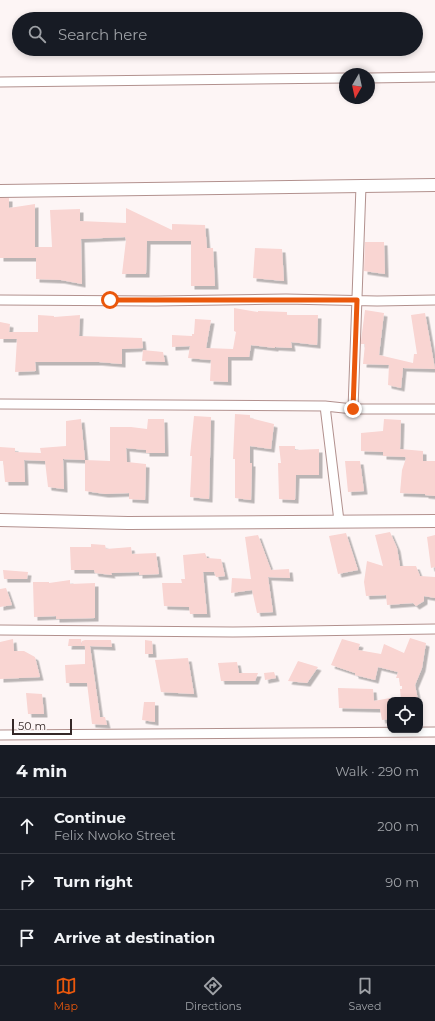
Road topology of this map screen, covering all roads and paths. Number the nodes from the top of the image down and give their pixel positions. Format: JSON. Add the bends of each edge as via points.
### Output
{"nodes":[{"id":1,"x":435,"y":77,"type":"edge"},
{"id":2,"x":339,"y":78,"type":"edge"},
{"id":3,"x":375,"y":78,"type":"edge"},
{"id":4,"x":0,"y":82,"type":"edge"},
{"id":5,"x":435,"y":184,"type":"edge"},
{"id":6,"x":361,"y":186,"type":"junction"},
{"id":7,"x":0,"y":191,"type":"edge"},
{"id":8,"x":0,"y":300,"type":"edge"},
{"id":9,"x":357,"y":300,"type":"junction"},
{"id":10,"x":435,"y":300,"type":"edge"},
{"id":11,"x":0,"y":404,"type":"edge"},
{"id":12,"x":325,"y":406,"type":"junction"},
{"id":13,"x":353,"y":409,"type":"junction"},
{"id":14,"x":435,"y":409,"type":"edge"},
{"id":15,"x":0,"y":520,"type":"edge"},
{"id":16,"x":435,"y":520,"type":"edge"},
{"id":17,"x":339,"y":521,"type":"junction"},
{"id":18,"x":435,"y":629,"type":"edge"},
{"id":19,"x":0,"y":630,"type":"edge"},
{"id":20,"x":435,"y":732,"type":"edge"},
{"id":21,"x":0,"y":735,"type":"edge"}],
"edges":[{"from":1,"to":3,"type":"street"},
{"from":2,"to":4,"type":"street"},
{"from":5,"to":6,"type":"street"},
{"from":6,"to":7,"type":"street"},
{"from":6,"to":9,"type":"street"},
{"from":8,"to":9,"type":"street"},
{"from":9,"to":10,"type":"street"},
{"from":9,"to":13,"type":"street"},
{"from":11,"to":12,"type":"street"},
{"from":12,"to":13,"type":"street"},
{"from":12,"to":17,"type":"street"},
{"from":13,"to":14,"type":"street"},
{"from":15,"to":17,"type":"street","via":[[128,523]]},
{"from":16,"to":17,"type":"street"},
{"from":18,"to":19,"type":"street","via":[[233,632]]},
{"from":20,"to":21,"type":"street"}]}
